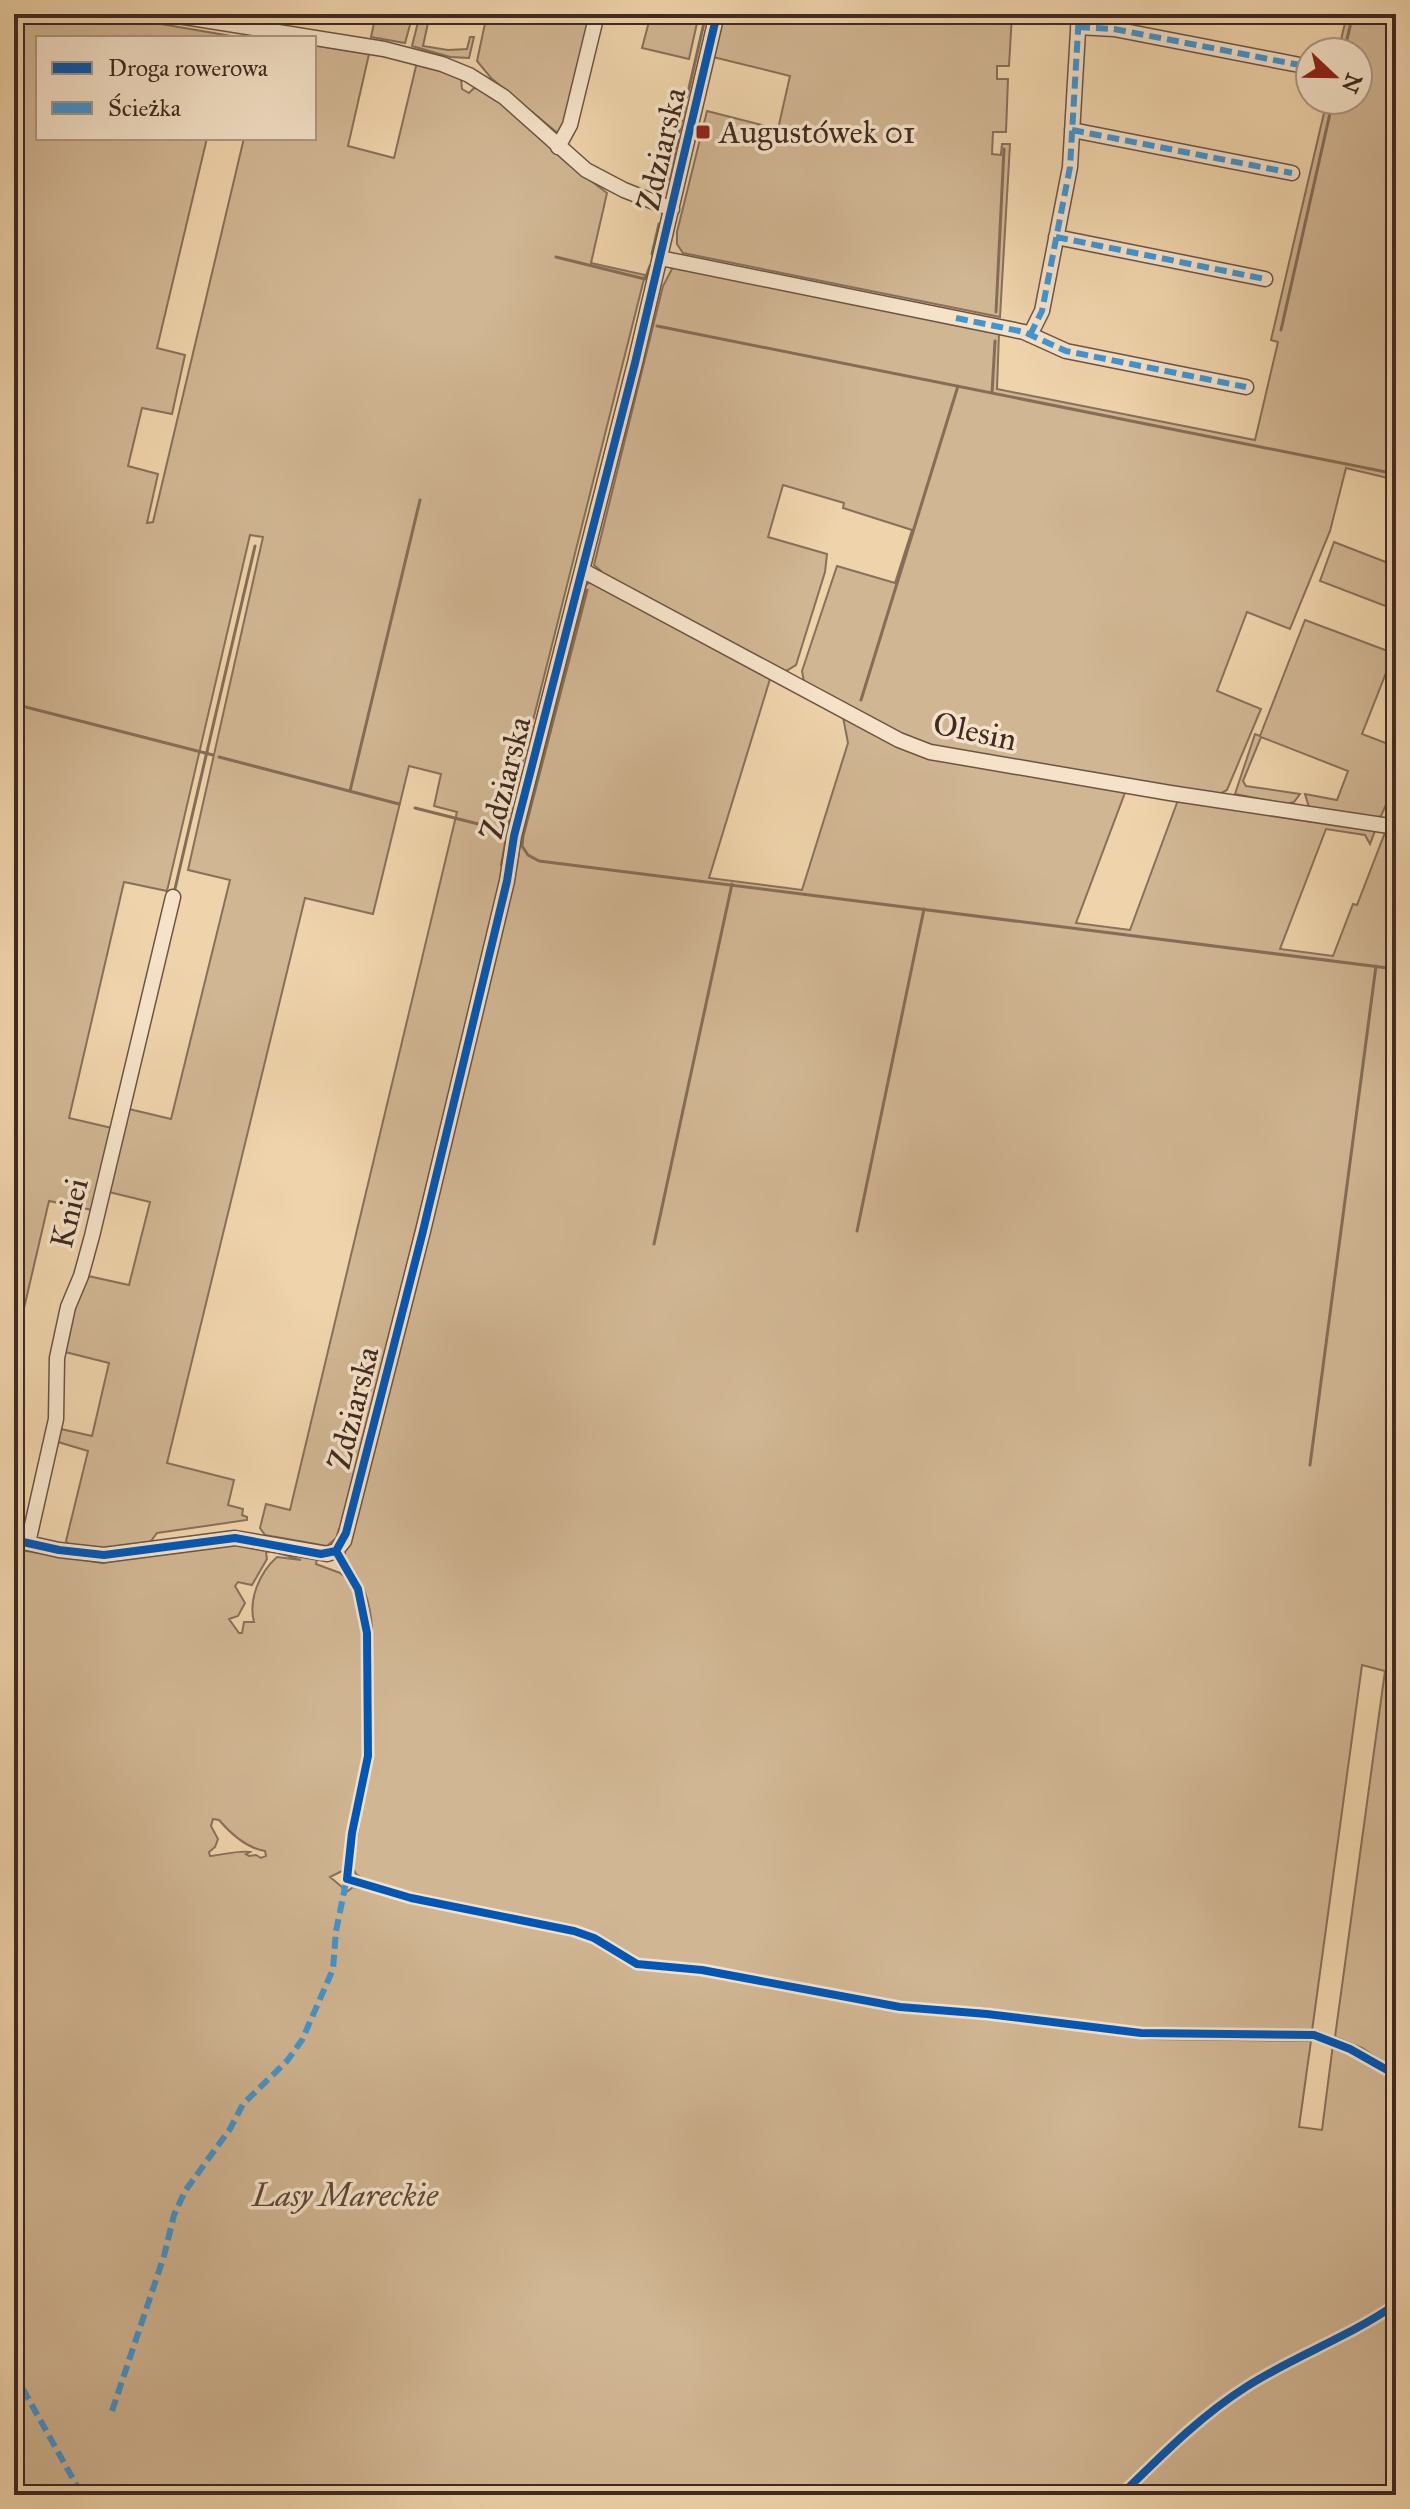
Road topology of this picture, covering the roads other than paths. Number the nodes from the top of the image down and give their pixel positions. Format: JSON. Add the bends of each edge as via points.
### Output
{"nodes":[{"id":1,"x":166,"y":14,"type":"edge"},
{"id":2,"x":597,"y":14,"type":"edge"},
{"id":3,"x":717,"y":14,"type":"edge"},
{"id":4,"x":1079,"y":21,"type":"edge"},
{"id":5,"x":303,"y":36,"type":"edge"},
{"id":6,"x":316,"y":38,"type":"edge"},
{"id":7,"x":1294,"y":64,"type":"edge"},
{"id":8,"x":1072,"y":130,"type":"junction"},
{"id":9,"x":558,"y":147,"type":"junction"},
{"id":10,"x":1292,"y":173,"type":"dead end"},
{"id":11,"x":672,"y":209,"type":"junction"},
{"id":12,"x":1056,"y":237,"type":"junction"},
{"id":13,"x":660,"y":258,"type":"junction"},
{"id":14,"x":1265,"y":279,"type":"dead end"},
{"id":15,"x":1030,"y":335,"type":"junction"},
{"id":16,"x":1246,"y":387,"type":"dead end"},
{"id":17,"x":582,"y":570,"type":"junction"},
{"id":18,"x":1396,"y":827,"type":"edge"},
{"id":19,"x":173,"y":897,"type":"dead end"},
{"id":20,"x":21,"y":1542,"type":"edge"}],
"edges":[{"from":1,"to":5,"type":"street"},
{"from":2,"to":9,"type":"street","via":[[570,125]]},
{"from":3,"to":11,"type":"street","name":"Zdziarska"},
{"from":4,"to":7,"type":"street"},
{"from":4,"to":8,"type":"street"},
{"from":6,"to":9,"type":"street","via":[[442,64],[478,80]]},
{"from":8,"to":10,"type":"street"},
{"from":8,"to":12,"type":"street"},
{"from":9,"to":11,"type":"street","via":[[605,181]]},
{"from":11,"to":13,"type":"street","name":"Zdziarska"},
{"from":12,"to":14,"type":"street"},
{"from":12,"to":15,"type":"street","via":[[1042,311]]},
{"from":13,"to":15,"type":"street"},
{"from":13,"to":17,"type":"street","name":"Zdziarska"},
{"from":15,"to":16,"type":"street","via":[[1066,351]]},
{"from":17,"to":18,"type":"street","name":"Olesin","via":[[930,752]]},
{"from":17,"to":20,"type":"street","name":"Zdziarska","via":[[419,1247],[346,1533],[336,1551],[321,1554],[235,1538],[104,1555]]},
{"from":19,"to":20,"type":"street","name":"Kniei","via":[[92,1236],[66,1319],[57,1358],[56,1419]]}]}
